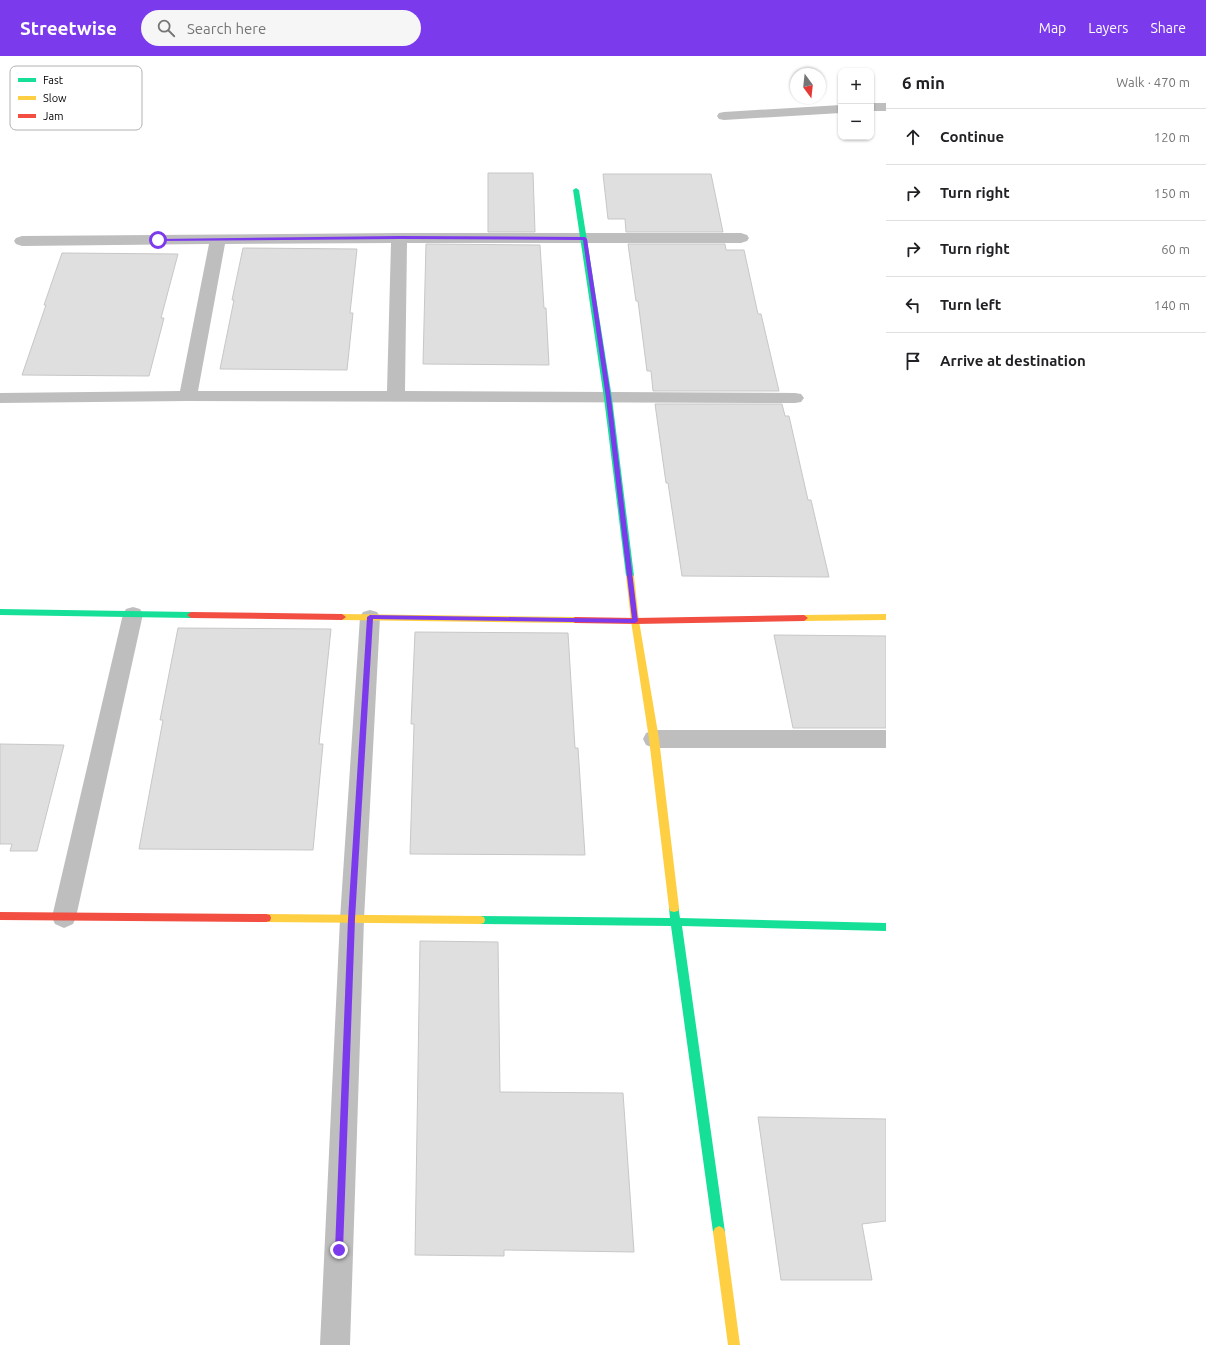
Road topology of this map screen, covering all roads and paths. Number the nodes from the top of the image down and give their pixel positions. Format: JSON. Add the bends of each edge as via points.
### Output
{"nodes":[{"id":1,"x":886,"y":106,"type":"edge"},
{"id":2,"x":874,"y":107,"type":"edge"},
{"id":3,"x":838,"y":109,"type":"edge"},
{"id":4,"x":724,"y":116,"type":"dead end"},
{"id":5,"x":576,"y":190,"type":"dead end"},
{"id":6,"x":399,"y":238,"type":"junction"},
{"id":7,"x":741,"y":238,"type":"dead end"},
{"id":8,"x":585,"y":239,"type":"junction"},
{"id":9,"x":218,"y":240,"type":"junction"},
{"id":10,"x":22,"y":241,"type":"dead end"},
{"id":11,"x":188,"y":396,"type":"junction"},
{"id":12,"x":396,"y":397,"type":"junction"},
{"id":13,"x":0,"y":398,"type":"edge"},
{"id":14,"x":608,"y":398,"type":"junction"},
{"id":15,"x":795,"y":398,"type":"dead end"},
{"id":16,"x":0,"y":612,"type":"edge"},
{"id":17,"x":134,"y":614,"type":"junction"},
{"id":18,"x":370,"y":617,"type":"junction"},
{"id":19,"x":886,"y":617,"type":"edge"},
{"id":20,"x":635,"y":621,"type":"junction"},
{"id":21,"x":654,"y":739,"type":"junction"},
{"id":22,"x":886,"y":739,"type":"edge"},
{"id":23,"x":0,"y":916,"type":"edge"},
{"id":24,"x":64,"y":917,"type":"junction"},
{"id":25,"x":352,"y":919,"type":"junction"},
{"id":26,"x":676,"y":922,"type":"junction"},
{"id":27,"x":886,"y":927,"type":"edge"},
{"id":28,"x":335,"y":1345,"type":"edge"},
{"id":29,"x":734,"y":1345,"type":"edge"}],
"edges":[{"from":1,"to":2,"type":"street"},
{"from":3,"to":4,"type":"street"},
{"from":5,"to":8,"type":"street"},
{"from":6,"to":8,"type":"street"},
{"from":6,"to":9,"type":"street"},
{"from":6,"to":12,"type":"street"},
{"from":7,"to":8,"type":"street"},
{"from":8,"to":14,"type":"street"},
{"from":9,"to":10,"type":"street"},
{"from":9,"to":11,"type":"street"},
{"from":11,"to":12,"type":"street"},
{"from":11,"to":13,"type":"street"},
{"from":12,"to":14,"type":"street"},
{"from":14,"to":15,"type":"street"},
{"from":14,"to":20,"type":"street"},
{"from":16,"to":17,"type":"street"},
{"from":17,"to":18,"type":"street"},
{"from":17,"to":24,"type":"street"},
{"from":18,"to":20,"type":"street"},
{"from":18,"to":25,"type":"street"},
{"from":19,"to":20,"type":"street"},
{"from":20,"to":21,"type":"street"},
{"from":21,"to":22,"type":"street"},
{"from":21,"to":26,"type":"street"},
{"from":23,"to":24,"type":"street"},
{"from":24,"to":25,"type":"street"},
{"from":25,"to":26,"type":"street"},
{"from":25,"to":28,"type":"street"},
{"from":26,"to":27,"type":"street"},
{"from":26,"to":29,"type":"street"}]}
